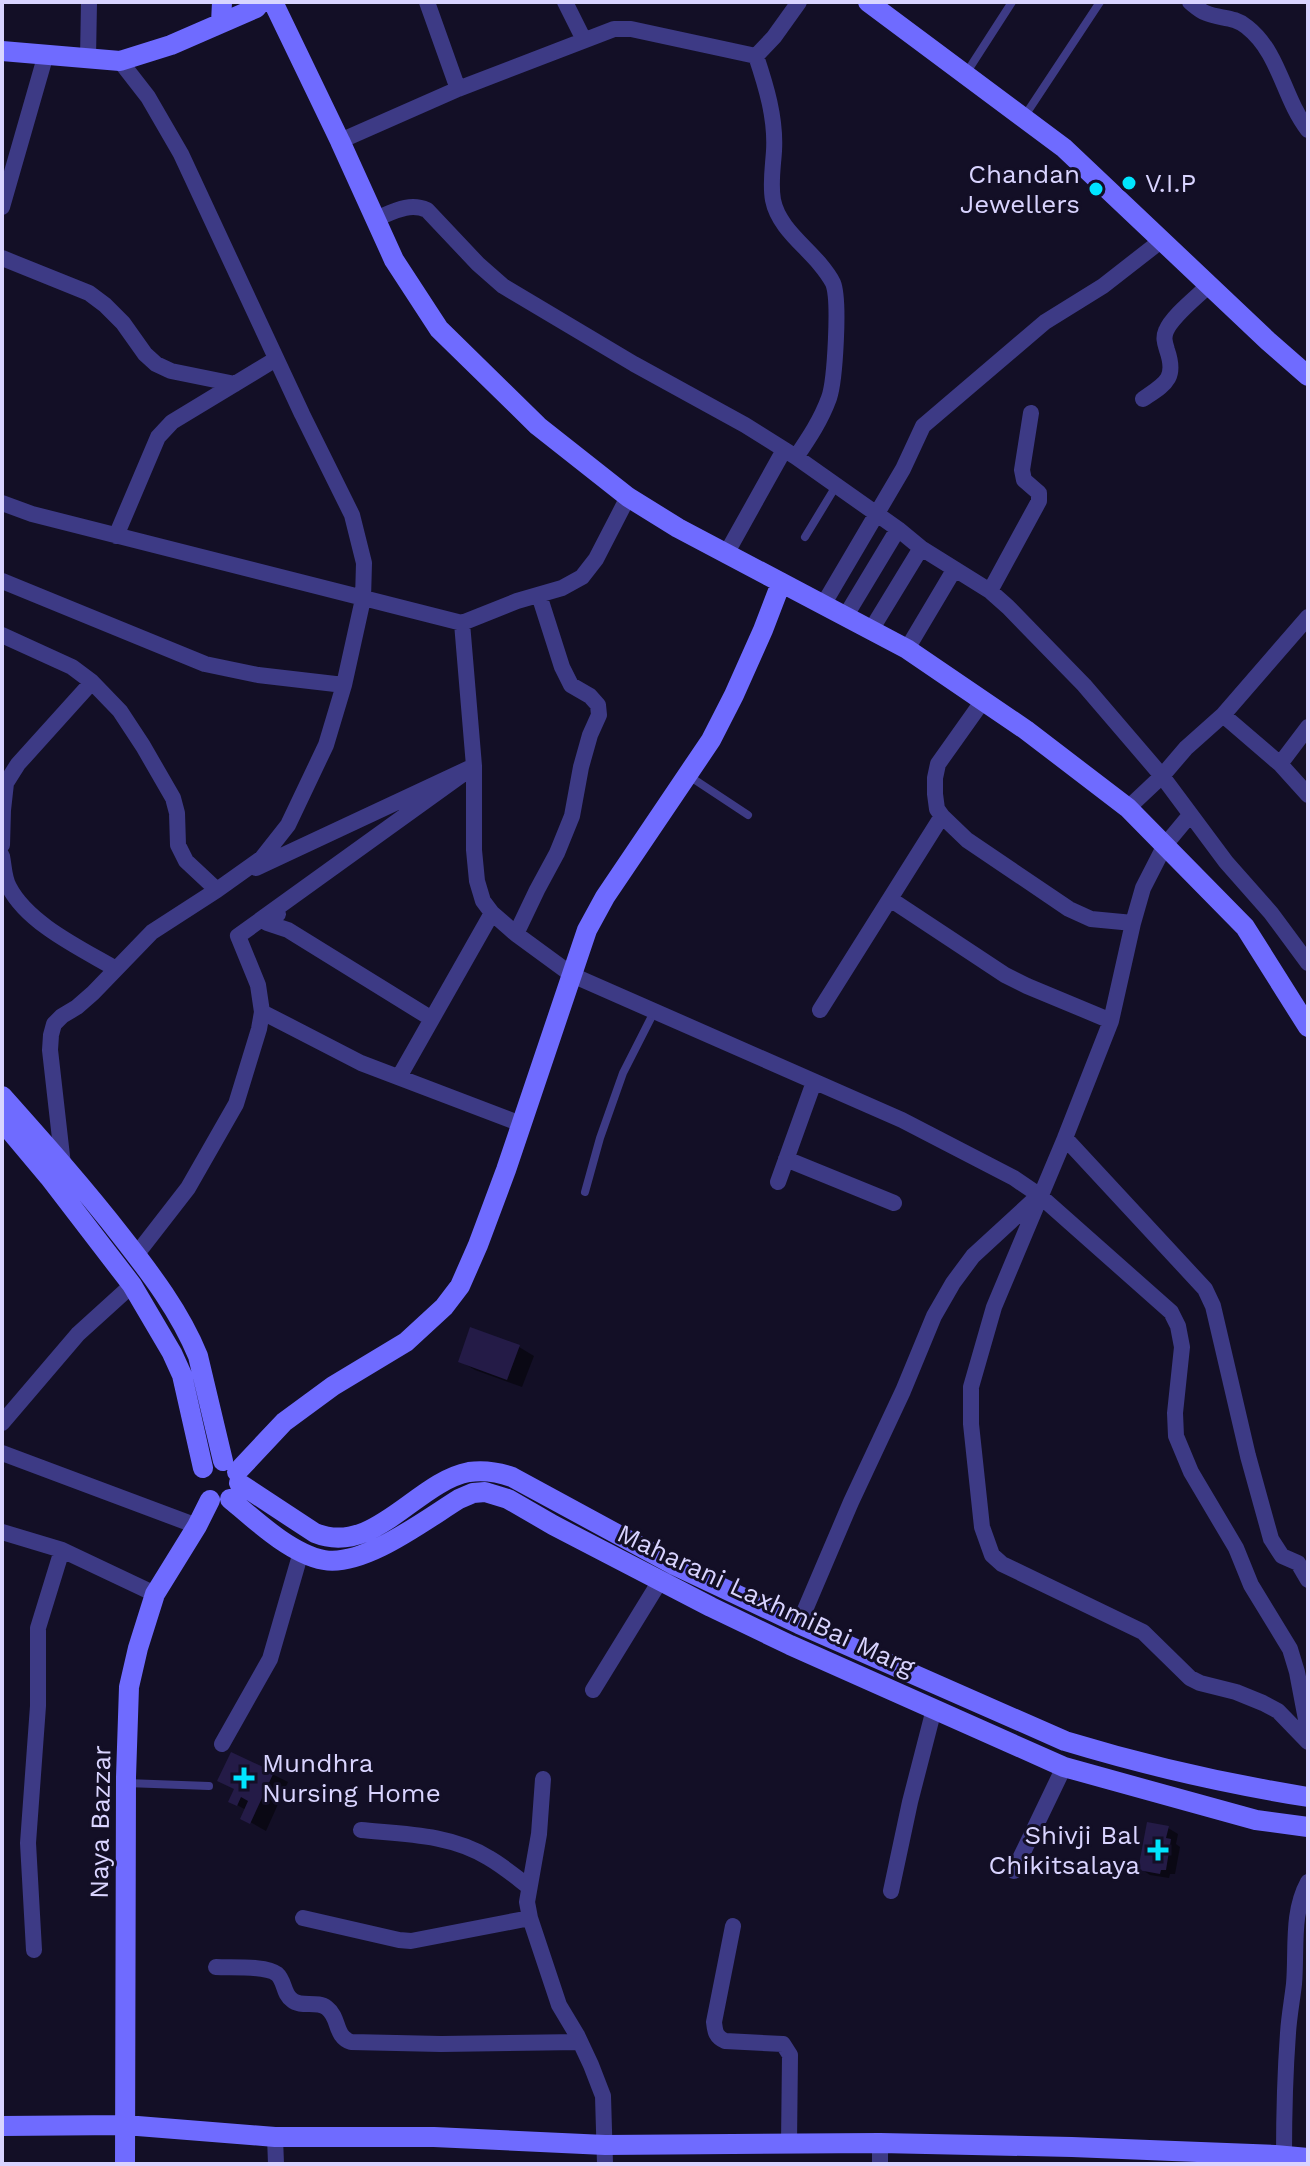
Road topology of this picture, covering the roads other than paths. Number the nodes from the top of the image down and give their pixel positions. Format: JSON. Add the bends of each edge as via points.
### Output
{"nodes":[{"id":1,"x":89,"y":2,"type":"edge"},
{"id":2,"x":261,"y":2,"type":"edge"},
{"id":3,"x":273,"y":2,"type":"edge"},
{"id":4,"x":427,"y":2,"type":"edge"},
{"id":5,"x":565,"y":2,"type":"edge"},
{"id":6,"x":799,"y":2,"type":"edge"},
{"id":7,"x":868,"y":2,"type":"edge"},
{"id":8,"x":1012,"y":2,"type":"edge"},
{"id":9,"x":1100,"y":2,"type":"edge"},
{"id":10,"x":1190,"y":2,"type":"edge"},
{"id":11,"x":221,"y":12,"type":"edge"},
{"id":12,"x":584,"y":40,"type":"junction"},
{"id":13,"x":5,"y":49,"type":"edge"},
{"id":14,"x":46,"y":54,"type":"junction"},
{"id":15,"x":756,"y":56,"type":"junction"},
{"id":16,"x":88,"y":58,"type":"junction"},
{"id":17,"x":120,"y":61,"type":"junction"},
{"id":18,"x":965,"y":75,"type":"junction"},
{"id":19,"x":458,"y":89,"type":"junction"},
{"id":20,"x":1023,"y":118,"type":"junction"},
{"id":21,"x":1308,"y":130,"type":"edge"},
{"id":22,"x":340,"y":141,"type":"junction"},
{"id":23,"x":2,"y":207,"type":"edge"},
{"id":24,"x":375,"y":219,"type":"junction"},
{"id":25,"x":1162,"y":240,"type":"junction"},
{"id":26,"x":2,"y":258,"type":"edge"},
{"id":27,"x":1209,"y":285,"type":"junction"},
{"id":28,"x":276,"y":359,"type":"junction"},
{"id":29,"x":1308,"y":376,"type":"edge"},
{"id":30,"x":235,"y":384,"type":"junction"},
{"id":31,"x":1143,"y":399,"type":"dead end"},
{"id":32,"x":1031,"y":413,"type":"dead end"},
{"id":33,"x":790,"y":454,"type":"junction"},
{"id":34,"x":837,"y":485,"type":"junction"},
{"id":35,"x":628,"y":497,"type":"junction"},
{"id":36,"x":2,"y":503,"type":"edge"},
{"id":37,"x":877,"y":515,"type":"junction"},
{"id":38,"x":898,"y":529,"type":"junction"},
{"id":39,"x":116,"y":536,"type":"junction"},
{"id":40,"x":805,"y":537,"type":"dead end"},
{"id":41,"x":921,"y":548,"type":"junction"},
{"id":42,"x":726,"y":554,"type":"junction"},
{"id":43,"x":954,"y":570,"type":"junction"},
{"id":44,"x":2,"y":581,"type":"edge"},
{"id":45,"x":781,"y":583,"type":"junction"},
{"id":46,"x":990,"y":591,"type":"junction"},
{"id":47,"x":539,"y":595,"type":"junction"},
{"id":48,"x":363,"y":599,"type":"junction"},
{"id":49,"x":823,"y":605,"type":"junction"},
{"id":50,"x":845,"y":617,"type":"junction"},
{"id":51,"x":1308,"y":617,"type":"edge"},
{"id":52,"x":462,"y":623,"type":"junction"},
{"id":53,"x":871,"y":630,"type":"junction"},
{"id":54,"x":2,"y":635,"type":"edge"},
{"id":55,"x":907,"y":649,"type":"junction"},
{"id":56,"x":92,"y":682,"type":"junction"},
{"id":57,"x":344,"y":685,"type":"junction"},
{"id":58,"x":982,"y":702,"type":"junction"},
{"id":59,"x":1223,"y":715,"type":"junction"},
{"id":60,"x":1308,"y":727,"type":"edge"},
{"id":61,"x":1280,"y":764,"type":"junction"},
{"id":62,"x":474,"y":766,"type":"junction"},
{"id":63,"x":686,"y":774,"type":"junction"},
{"id":64,"x":1162,"y":776,"type":"junction"},
{"id":65,"x":1308,"y":795,"type":"edge"},
{"id":66,"x":1128,"y":808,"type":"junction"},
{"id":67,"x":2,"y":810,"type":"edge"},
{"id":68,"x":748,"y":815,"type":"dead end"},
{"id":69,"x":1190,"y":815,"type":"junction"},
{"id":70,"x":942,"y":816,"type":"junction"},
{"id":71,"x":2,"y":845,"type":"edge"},
{"id":72,"x":1165,"y":845,"type":"junction"},
{"id":73,"x":2,"y":856,"type":"edge"},
{"id":74,"x":233,"y":879,"type":"junction"},
{"id":75,"x":217,"y":890,"type":"junction"},
{"id":76,"x":890,"y":899,"type":"junction"},
{"id":77,"x":492,"y":913,"type":"junction"},
{"id":78,"x":1133,"y":923,"type":"junction"},
{"id":79,"x":516,"y":934,"type":"junction"},
{"id":80,"x":1308,"y":963,"type":"edge"},
{"id":81,"x":116,"y":969,"type":"junction"},
{"id":82,"x":572,"y":975,"type":"junction"},
{"id":83,"x":820,"y":1010,"type":"dead end"},
{"id":84,"x":262,"y":1012,"type":"junction"},
{"id":85,"x":654,"y":1012,"type":"junction"},
{"id":86,"x":432,"y":1019,"type":"junction"},
{"id":87,"x":1111,"y":1021,"type":"junction"},
{"id":88,"x":1308,"y":1027,"type":"edge"},
{"id":89,"x":399,"y":1077,"type":"junction"},
{"id":90,"x":814,"y":1082,"type":"junction"},
{"id":91,"x":2,"y":1096,"type":"edge"},
{"id":92,"x":2,"y":1121,"type":"edge"},
{"id":93,"x":521,"y":1124,"type":"junction"},
{"id":94,"x":1065,"y":1138,"type":"junction"},
{"id":95,"x":786,"y":1159,"type":"junction"},
{"id":96,"x":63,"y":1165,"type":"junction"},
{"id":97,"x":778,"y":1182,"type":"dead end"},
{"id":98,"x":585,"y":1192,"type":"dead end"},
{"id":99,"x":1039,"y":1195,"type":"junction"},
{"id":100,"x":894,"y":1203,"type":"dead end"},
{"id":101,"x":136,"y":1255,"type":"junction"},
{"id":102,"x":132,"y":1285,"type":"junction"},
{"id":103,"x":2,"y":1423,"type":"edge"},
{"id":104,"x":2,"y":1453,"type":"edge"},
{"id":105,"x":203,"y":1468,"type":"junction"},
{"id":106,"x":228,"y":1483,"type":"junction"},
{"id":107,"x":197,"y":1526,"type":"junction"},
{"id":108,"x":2,"y":1532,"type":"edge"},
{"id":109,"x":62,"y":1550,"type":"junction"},
{"id":110,"x":301,"y":1552,"type":"junction"},
{"id":111,"x":1308,"y":1580,"type":"edge"},
{"id":112,"x":660,"y":1581,"type":"junction"},
{"id":113,"x":155,"y":1594,"type":"junction"},
{"id":114,"x":799,"y":1624,"type":"junction"},
{"id":115,"x":593,"y":1690,"type":"dead end"},
{"id":116,"x":934,"y":1709,"type":"junction"},
{"id":117,"x":1308,"y":1730,"type":"edge"},
{"id":118,"x":1308,"y":1742,"type":"edge"},
{"id":119,"x":222,"y":1744,"type":"dead end"},
{"id":120,"x":1064,"y":1767,"type":"junction"},
{"id":121,"x":543,"y":1779,"type":"dead end"},
{"id":122,"x":126,"y":1783,"type":"junction"},
{"id":123,"x":209,"y":1786,"type":"dead end"},
{"id":124,"x":1308,"y":1797,"type":"edge"},
{"id":125,"x":1308,"y":1812,"type":"edge"},
{"id":126,"x":1308,"y":1824,"type":"edge"},
{"id":127,"x":361,"y":1830,"type":"dead end"},
{"id":128,"x":1014,"y":1871,"type":"dead end"},
{"id":129,"x":1308,"y":1882,"type":"edge"},
{"id":130,"x":529,"y":1887,"type":"junction"},
{"id":131,"x":891,"y":1891,"type":"dead end"},
{"id":132,"x":303,"y":1918,"type":"dead end"},
{"id":133,"x":530,"y":1918,"type":"junction"},
{"id":134,"x":733,"y":1926,"type":"dead end"},
{"id":135,"x":34,"y":1950,"type":"dead end"},
{"id":136,"x":216,"y":1967,"type":"dead end"},
{"id":137,"x":580,"y":2042,"type":"junction"},
{"id":138,"x":125,"y":2125,"type":"junction"},
{"id":139,"x":2,"y":2126,"type":"edge"},
{"id":140,"x":275,"y":2137,"type":"junction"},
{"id":141,"x":789,"y":2143,"type":"junction"},
{"id":142,"x":880,"y":2143,"type":"junction"},
{"id":143,"x":605,"y":2154,"type":"edge"},
{"id":144,"x":1081,"y":2156,"type":"edge"},
{"id":145,"x":1284,"y":2156,"type":"junction"},
{"id":146,"x":1308,"y":2158,"type":"edge"},
{"id":147,"x":125,"y":2164,"type":"edge"},
{"id":148,"x":276,"y":2164,"type":"edge"},
{"id":149,"x":880,"y":2164,"type":"edge"}],
"edges":[{"from":1,"to":16,"type":"street"},
{"from":2,"to":11,"type":"street","via":[[256,8]]},
{"from":3,"to":22,"type":"street"},
{"from":4,"to":19,"type":"street"},
{"from":5,"to":12,"type":"street"},
{"from":6,"to":15,"type":"street"},
{"from":7,"to":18,"type":"street"},
{"from":8,"to":18,"type":"lane"},
{"from":9,"to":20,"type":"lane"},
{"from":10,"to":21,"type":"street","via":[[1203,12],[1237,20],[1263,43]]},
{"from":11,"to":17,"type":"street","via":[[171,45]]},
{"from":12,"to":15,"type":"street","via":[[631,29]]},
{"from":12,"to":19,"type":"street"},
{"from":13,"to":14,"type":"street"},
{"from":14,"to":16,"type":"street"},
{"from":14,"to":23,"type":"street"},
{"from":15,"to":33,"type":"street","via":[[774,125],[773,201],[796,240],[834,284],[837,303],[830,395],[819,422]]},
{"from":16,"to":17,"type":"street"},
{"from":17,"to":28,"type":"street","via":[[181,154]]},
{"from":18,"to":20,"type":"street"},
{"from":19,"to":22,"type":"street"},
{"from":20,"to":25,"type":"street","via":[[1064,148]]},
{"from":22,"to":24,"type":"street"},
{"from":24,"to":33,"type":"street","via":[[403,208],[427,210],[503,286]]},
{"from":24,"to":35,"type":"street","via":[[394,260],[439,329],[538,426]]},
{"from":25,"to":27,"type":"street"},
{"from":25,"to":37,"type":"street","via":[[1045,322],[923,426]]},
{"from":26,"to":30,"type":"street","via":[[89,293],[123,323],[156,364]]},
{"from":27,"to":29,"type":"street"},
{"from":27,"to":31,"type":"street","via":[[1166,330],[1171,372]]},
{"from":28,"to":30,"type":"street"},
{"from":28,"to":48,"type":"street","via":[[352,515],[364,563]]},
{"from":30,"to":39,"type":"street","via":[[172,422],[158,437]]},
{"from":32,"to":46,"type":"street","via":[[1022,470],[1039,501]]},
{"from":33,"to":34,"type":"street"},
{"from":33,"to":42,"type":"street"},
{"from":34,"to":37,"type":"street"},
{"from":34,"to":40,"type":"lane"},
{"from":35,"to":42,"type":"street"},
{"from":35,"to":47,"type":"street","via":[[582,577]]},
{"from":36,"to":39,"type":"street"},
{"from":37,"to":38,"type":"street"},
{"from":37,"to":49,"type":"street"},
{"from":38,"to":41,"type":"street"},
{"from":38,"to":50,"type":"street"},
{"from":39,"to":48,"type":"street"},
{"from":41,"to":43,"type":"street"},
{"from":41,"to":53,"type":"street"},
{"from":42,"to":45,"type":"street"},
{"from":43,"to":46,"type":"street"},
{"from":43,"to":55,"type":"street"},
{"from":44,"to":57,"type":"street","via":[[205,664]]},
{"from":45,"to":49,"type":"street"},
{"from":45,"to":63,"type":"street","via":[[734,695]]},
{"from":46,"to":64,"type":"street","via":[[1084,685]]},
{"from":47,"to":52,"type":"street"},
{"from":47,"to":79,"type":"street","via":[[562,667],[571,685],[598,705],[599,715],[572,816]]},
{"from":48,"to":52,"type":"street"},
{"from":48,"to":57,"type":"street"},
{"from":49,"to":50,"type":"street"},
{"from":50,"to":53,"type":"street"},
{"from":51,"to":59,"type":"street"},
{"from":52,"to":62,"type":"street"},
{"from":53,"to":55,"type":"street"},
{"from":54,"to":56,"type":"street","via":[[72,667]]},
{"from":55,"to":58,"type":"street"},
{"from":56,"to":67,"type":"street","via":[[18,764],[6,783]]},
{"from":56,"to":75,"type":"street","via":[[120,711],[167,787],[186,861]]},
{"from":57,"to":74,"type":"street","via":[[326,745],[288,825],[262,858]]},
{"from":58,"to":66,"type":"street"},
{"from":58,"to":70,"type":"street","via":[[938,764],[935,794]]},
{"from":59,"to":61,"type":"street"},
{"from":59,"to":64,"type":"street"},
{"from":60,"to":61,"type":"street"},
{"from":61,"to":65,"type":"street"},
{"from":62,"to":74,"type":"street"},
{"from":62,"to":77,"type":"street","via":[[477,881]]},
{"from":62,"to":84,"type":"street","via":[[238,936],[258,985]]},
{"from":62,"to":86,"type":"street","via":[[267,923],[288,930]]},
{"from":63,"to":68,"type":"lane"},
{"from":63,"to":82,"type":"street","via":[[605,897]]},
{"from":64,"to":66,"type":"street"},
{"from":64,"to":69,"type":"street"},
{"from":66,"to":72,"type":"street"},
{"from":67,"to":71,"type":"street"},
{"from":69,"to":72,"type":"street"},
{"from":69,"to":80,"type":"street"},
{"from":70,"to":76,"type":"street"},
{"from":70,"to":78,"type":"street","via":[[967,840],[1069,909],[1091,919]]},
{"from":72,"to":78,"type":"street","via":[[1143,888]]},
{"from":72,"to":88,"type":"street","via":[[1245,927]]},
{"from":73,"to":81,"type":"street","via":[[8,886],[27,910]]},
{"from":74,"to":75,"type":"street"},
{"from":75,"to":81,"type":"street","via":[[152,932]]},
{"from":76,"to":83,"type":"street"},
{"from":76,"to":87,"type":"street","via":[[1005,975]]},
{"from":77,"to":79,"type":"street"},
{"from":77,"to":86,"type":"street"},
{"from":78,"to":87,"type":"street"},
{"from":79,"to":82,"type":"street"},
{"from":81,"to":96,"type":"street","via":[[54,1024],[51,1035]]},
{"from":82,"to":85,"type":"street"},
{"from":82,"to":93,"type":"street"},
{"from":84,"to":89,"type":"street"},
{"from":84,"to":101,"type":"street","via":[[236,1104],[188,1188]]},
{"from":85,"to":90,"type":"street"},
{"from":85,"to":98,"type":"lane","via":[[623,1073]]},
{"from":86,"to":89,"type":"street"},
{"from":87,"to":94,"type":"street"},
{"from":89,"to":93,"type":"street"},
{"from":90,"to":95,"type":"street"},
{"from":90,"to":99,"type":"street","via":[[902,1120]]},
{"from":91,"to":96,"type":"street"},
{"from":92,"to":102,"type":"street"},
{"from":93,"to":106,"type":"street","via":[[478,1245],[444,1307],[406,1342],[284,1422]]},
{"from":94,"to":99,"type":"street"},
{"from":94,"to":111,"type":"street","via":[[1205,1289],[1271,1539]]},
{"from":95,"to":97,"type":"street"},
{"from":95,"to":100,"type":"street"},
{"from":96,"to":101,"type":"street"},
{"from":99,"to":114,"type":"street","via":[[973,1256],[934,1316]]},
{"from":99,"to":117,"type":"street","via":[[1171,1312],[1182,1347],[1174,1426],[1180,1445],[1290,1649]]},
{"from":99,"to":118,"type":"street","via":[[994,1307],[971,1387],[982,1527],[992,1555],[1143,1632],[1190,1678],[1278,1711]]},
{"from":101,"to":106,"type":"street","via":[[162,1287],[192,1342]]},
{"from":102,"to":103,"type":"street","via":[[78,1334]]},
{"from":102,"to":105,"type":"street","via":[[182,1375]]},
{"from":104,"to":107,"type":"street"},
{"from":105,"to":106,"type":"street","via":[[212,1461]]},
{"from":105,"to":106,"type":"street","via":[[198,1486],[205,1497]]},
{"from":106,"to":107,"type":"street","name":"Naya Bazzar"},
{"from":106,"to":110,"type":"street","name":"Maharani LaxhmiBai Marg","via":[[258,1523]]},
{"from":106,"to":114,"type":"street","via":[[315,1533],[337,1539],[383,1523],[453,1478],[499,1473]]},
{"from":107,"to":113,"type":"street","name":"Naya Bazzar"},
{"from":108,"to":109,"type":"street"},
{"from":109,"to":113,"type":"street"},
{"from":109,"to":135,"type":"street","via":[[38,1628],[28,1843]]},
{"from":110,"to":112,"type":"street","name":"Maharani LaxhmiBai Marg","via":[[333,1560],[371,1552],[459,1499],[485,1492],[508,1499]]},
{"from":110,"to":119,"type":"street","via":[[270,1659]]},
{"from":112,"to":115,"type":"street"},
{"from":112,"to":116,"type":"street","name":"Maharani LaxhmiBai Marg"},
{"from":113,"to":122,"type":"street","name":"Naya Bazzar","via":[[129,1687]]},
{"from":114,"to":124,"type":"street","via":[[1065,1741]]},
{"from":116,"to":120,"type":"street","name":"Maharani LaxhmiBai Marg"},
{"from":116,"to":131,"type":"street"},
{"from":120,"to":126,"type":"street","name":"Maharani LaxhmiBai Marg","via":[[1256,1820]]},
{"from":120,"to":128,"type":"street"},
{"from":121,"to":130,"type":"street"},
{"from":122,"to":123,"type":"lane"},
{"from":122,"to":138,"type":"street","name":"Naya Bazzar"},
{"from":125,"to":126,"type":"street"},
{"from":127,"to":130,"type":"street","via":[[454,1843],[487,1856]]},
{"from":129,"to":145,"type":"street","via":[[1295,1932]]},
{"from":130,"to":133,"type":"street"},
{"from":132,"to":133,"type":"street","via":[[411,1941]]},
{"from":133,"to":137,"type":"street","via":[[559,2005]]},
{"from":134,"to":141,"type":"street","via":[[715,2032],[725,2041],[783,2044],[788,2049]]},
{"from":136,"to":137,"type":"street","via":[[276,1973],[290,1999],[327,2008],[340,2034],[351,2042]]},
{"from":137,"to":143,"type":"street","via":[[603,2096]]},
{"from":138,"to":139,"type":"street"},
{"from":138,"to":140,"type":"street"},
{"from":138,"to":147,"type":"street","name":"Naya Bazzar"},
{"from":140,"to":143,"type":"street","via":[[434,2137]]},
{"from":140,"to":148,"type":"street"},
{"from":141,"to":142,"type":"street"},
{"from":141,"to":143,"type":"street"},
{"from":142,"to":144,"type":"street"},
{"from":142,"to":149,"type":"street"},
{"from":144,"to":145,"type":"street"},
{"from":145,"to":146,"type":"street"}]}
